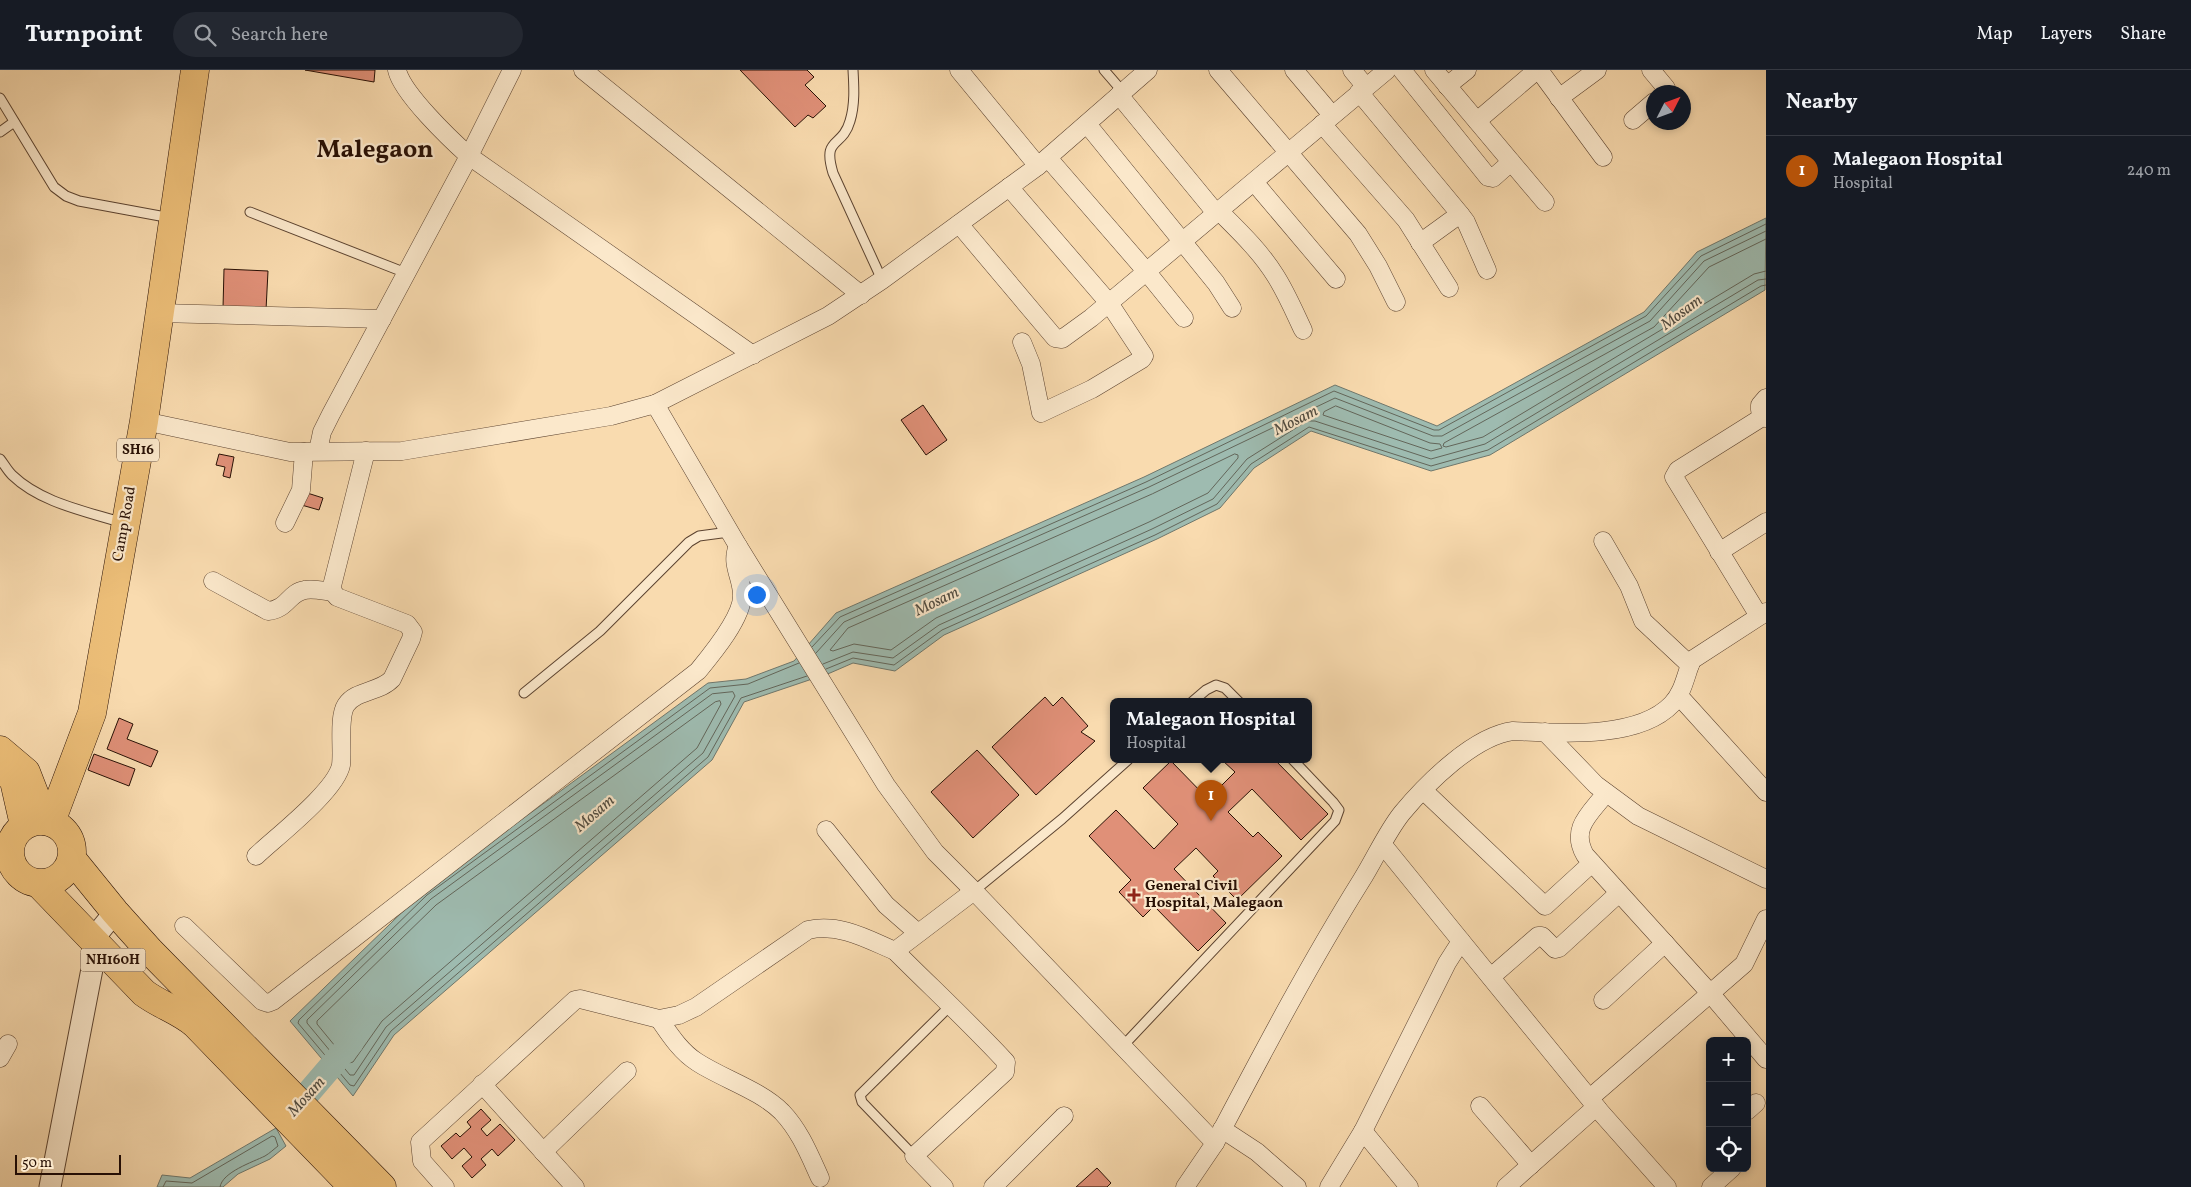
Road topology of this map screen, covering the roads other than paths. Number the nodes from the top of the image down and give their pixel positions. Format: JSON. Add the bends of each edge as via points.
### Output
{"nodes":[{"id":1,"x":195,"y":70,"type":"edge"},
{"id":2,"x":396,"y":70,"type":"edge"},
{"id":3,"x":512,"y":70,"type":"edge"},
{"id":4,"x":583,"y":70,"type":"edge"},
{"id":5,"x":853,"y":70,"type":"edge"},
{"id":6,"x":959,"y":70,"type":"edge"},
{"id":7,"x":1104,"y":70,"type":"edge"},
{"id":8,"x":1148,"y":70,"type":"edge"},
{"id":9,"x":1218,"y":70,"type":"edge"},
{"id":10,"x":1294,"y":70,"type":"edge"},
{"id":11,"x":1352,"y":70,"type":"edge"},
{"id":12,"x":1387,"y":70,"type":"edge"},
{"id":13,"x":1402,"y":70,"type":"edge"},
{"id":14,"x":1434,"y":70,"type":"edge"},
{"id":15,"x":1467,"y":70,"type":"edge"},
{"id":16,"x":1538,"y":70,"type":"edge"},
{"id":17,"x":1597,"y":70,"type":"edge"},
{"id":18,"x":1651,"y":70,"type":"edge"},
{"id":19,"x":1665,"y":85,"type":"edge"},
{"id":20,"x":1448,"y":86,"type":"junction"},
{"id":21,"x":1363,"y":89,"type":"junction"},
{"id":22,"x":1121,"y":94,"type":"junction"},
{"id":23,"x":0,"y":98,"type":"edge"},
{"id":24,"x":1559,"y":98,"type":"junction"},
{"id":25,"x":1646,"y":109,"type":"edge"},
{"id":26,"x":1327,"y":120,"type":"junction"},
{"id":27,"x":1476,"y":120,"type":"junction"},
{"id":28,"x":1633,"y":120,"type":"dead end"},
{"id":29,"x":14,"y":122,"type":"junction"},
{"id":30,"x":1087,"y":124,"type":"junction"},
{"id":31,"x":0,"y":132,"type":"edge"},
{"id":32,"x":1288,"y":152,"type":"junction"},
{"id":33,"x":469,"y":156,"type":"junction"},
{"id":34,"x":1603,"y":157,"type":"dead end"},
{"id":35,"x":1043,"y":162,"type":"junction"},
{"id":36,"x":1512,"y":162,"type":"junction"},
{"id":37,"x":1254,"y":182,"type":"junction"},
{"id":38,"x":1009,"y":187,"type":"junction"},
{"id":39,"x":1545,"y":202,"type":"dead end"},
{"id":40,"x":250,"y":212,"type":"dead end"},
{"id":41,"x":1218,"y":212,"type":"junction"},
{"id":42,"x":1460,"y":214,"type":"junction"},
{"id":43,"x":173,"y":218,"type":"junction"},
{"id":44,"x":959,"y":224,"type":"junction"},
{"id":45,"x":1182,"y":242,"type":"junction"},
{"id":46,"x":1420,"y":243,"type":"junction"},
{"id":47,"x":1487,"y":270,"type":"dead end"},
{"id":48,"x":1146,"y":271,"type":"junction"},
{"id":49,"x":406,"y":273,"type":"junction"},
{"id":50,"x":1336,"y":279,"type":"dead end"},
{"id":51,"x":882,"y":280,"type":"junction"},
{"id":52,"x":1449,"y":288,"type":"dead end"},
{"id":53,"x":861,"y":295,"type":"junction"},
{"id":54,"x":1396,"y":302,"type":"dead end"},
{"id":55,"x":1109,"y":303,"type":"junction"},
{"id":56,"x":1232,"y":308,"type":"dead end"},
{"id":57,"x":159,"y":313,"type":"junction"},
{"id":58,"x":1184,"y":318,"type":"dead end"},
{"id":59,"x":382,"y":319,"type":"junction"},
{"id":60,"x":1303,"y":330,"type":"dead end"},
{"id":61,"x":1022,"y":342,"type":"dead end"},
{"id":62,"x":753,"y":355,"type":"junction"},
{"id":63,"x":655,"y":404,"type":"junction"},
{"id":64,"x":1765,"y":411,"type":"edge"},
{"id":65,"x":144,"y":420,"type":"junction"},
{"id":66,"x":311,"y":451,"type":"junction"},
{"id":67,"x":366,"y":451,"type":"junction"},
{"id":68,"x":0,"y":459,"type":"edge"},
{"id":69,"x":1766,"y":522,"type":"edge"},
{"id":70,"x":285,"y":523,"type":"dead end"},
{"id":71,"x":125,"y":524,"type":"junction"},
{"id":72,"x":1604,"y":541,"type":"dead end"},
{"id":73,"x":738,"y":546,"type":"junction"},
{"id":74,"x":1719,"y":552,"type":"junction"},
{"id":75,"x":213,"y":581,"type":"dead end"},
{"id":76,"x":333,"y":592,"type":"junction"},
{"id":77,"x":1763,"y":614,"type":"edge"},
{"id":78,"x":1690,"y":666,"type":"junction"},
{"id":79,"x":524,"y":693,"type":"dead end"},
{"id":80,"x":1678,"y":696,"type":"junction"},
{"id":81,"x":1197,"y":698,"type":"edge"},
{"id":82,"x":1234,"y":698,"type":"edge"},
{"id":83,"x":1545,"y":732,"type":"junction"},
{"id":84,"x":0,"y":750,"type":"edge"},
{"id":85,"x":1125,"y":763,"type":"edge"},
{"id":86,"x":1296,"y":763,"type":"edge"},
{"id":87,"x":0,"y":767,"type":"edge"},
{"id":88,"x":1424,"y":790,"type":"junction"},
{"id":89,"x":1766,"y":792,"type":"edge"},
{"id":90,"x":1606,"y":793,"type":"junction"},
{"id":91,"x":40,"y":823,"type":"junction"},
{"id":92,"x":826,"y":830,"type":"dead end"},
{"id":93,"x":1383,"y":845,"type":"junction"},
{"id":94,"x":256,"y":856,"type":"dead end"},
{"id":95,"x":72,"y":859,"type":"junction"},
{"id":96,"x":5,"y":861,"type":"edge"},
{"id":97,"x":1592,"y":863,"type":"junction"},
{"id":98,"x":1766,"y":879,"type":"edge"},
{"id":99,"x":39,"y":884,"type":"junction"},
{"id":100,"x":974,"y":891,"type":"junction"},
{"id":101,"x":1619,"y":893,"type":"junction"},
{"id":102,"x":114,"y":912,"type":"junction"},
{"id":103,"x":1766,"y":919,"type":"edge"},
{"id":104,"x":184,"y":926,"type":"dead end"},
{"id":105,"x":918,"y":933,"type":"junction"},
{"id":106,"x":93,"y":939,"type":"junction"},
{"id":107,"x":1461,"y":941,"type":"junction"},
{"id":108,"x":1665,"y":944,"type":"junction"},
{"id":109,"x":895,"y":950,"type":"junction"},
{"id":110,"x":1758,"y":955,"type":"edge"},
{"id":111,"x":1491,"y":977,"type":"junction"},
{"id":112,"x":1710,"y":993,"type":"junction"},
{"id":113,"x":1603,"y":1000,"type":"dead end"},
{"id":114,"x":950,"y":1006,"type":"junction"},
{"id":115,"x":202,"y":1017,"type":"junction"},
{"id":116,"x":660,"y":1019,"type":"junction"},
{"id":117,"x":1122,"y":1047,"type":"junction"},
{"id":118,"x":1766,"y":1059,"type":"edge"},
{"id":119,"x":627,"y":1071,"type":"dead end"},
{"id":120,"x":482,"y":1084,"type":"junction"},
{"id":121,"x":1594,"y":1103,"type":"junction"},
{"id":122,"x":1480,"y":1106,"type":"dead end"},
{"id":123,"x":1064,"y":1116,"type":"dead end"},
{"id":124,"x":1363,"y":1131,"type":"junction"},
{"id":125,"x":1219,"y":1136,"type":"junction"},
{"id":126,"x":544,"y":1152,"type":"junction"},
{"id":127,"x":914,"y":1156,"type":"junction"},
{"id":128,"x":1531,"y":1165,"type":"junction"},
{"id":129,"x":1728,"y":1172,"type":"edge"},
{"id":130,"x":820,"y":1178,"type":"dead end"},
{"id":131,"x":50,"y":1187,"type":"edge"},
{"id":132,"x":353,"y":1187,"type":"edge"},
{"id":133,"x":382,"y":1187,"type":"edge"},
{"id":134,"x":445,"y":1187,"type":"edge"},
{"id":135,"x":574,"y":1187,"type":"edge"},
{"id":136,"x":944,"y":1187,"type":"edge"},
{"id":137,"x":993,"y":1187,"type":"edge"},
{"id":138,"x":1185,"y":1187,"type":"edge"},
{"id":139,"x":1296,"y":1187,"type":"edge"},
{"id":140,"x":1329,"y":1187,"type":"edge"},
{"id":141,"x":1409,"y":1187,"type":"edge"},
{"id":142,"x":1506,"y":1187,"type":"edge"},
{"id":143,"x":1667,"y":1187,"type":"edge"},
{"id":144,"x":1711,"y":1187,"type":"edge"}],
"edges":[{"from":1,"to":43,"type":"main road","name":"Camp Road","number":"SH16"},
{"from":2,"to":33,"type":"street","via":[[403,85]]},
{"from":3,"to":33,"type":"street"},
{"from":4,"to":53,"type":"street"},
{"from":5,"to":51,"type":"lane","via":[[850,121],[828,157]]},
{"from":6,"to":35,"type":"street"},
{"from":7,"to":22,"type":"lane"},
{"from":8,"to":22,"type":"street"},
{"from":9,"to":32,"type":"street"},
{"from":10,"to":26,"type":"street"},
{"from":11,"to":21,"type":"street"},
{"from":12,"to":21,"type":"street"},
{"from":13,"to":36,"type":"street","via":[[1488,177],[1493,178]]},
{"from":14,"to":20,"type":"street"},
{"from":15,"to":20,"type":"street"},
{"from":16,"to":24,"type":"street"},
{"from":16,"to":27,"type":"street"},
{"from":17,"to":24,"type":"street"},
{"from":18,"to":19,"type":"street"},
{"from":20,"to":27,"type":"street"},
{"from":21,"to":26,"type":"street"},
{"from":21,"to":42,"type":"street"},
{"from":22,"to":30,"type":"street"},
{"from":22,"to":41,"type":"street"},
{"from":23,"to":29,"type":"lane"},
{"from":24,"to":34,"type":"street"},
{"from":25,"to":28,"type":"street"},
{"from":26,"to":32,"type":"street"},
{"from":26,"to":46,"type":"street","via":[[1406,220]]},
{"from":27,"to":36,"type":"street"},
{"from":29,"to":31,"type":"lane"},
{"from":29,"to":43,"type":"lane","via":[[54,187],[66,196]]},
{"from":30,"to":35,"type":"street"},
{"from":30,"to":45,"type":"street"},
{"from":32,"to":37,"type":"street"},
{"from":32,"to":54,"type":"street","via":[[1358,234]]},
{"from":33,"to":49,"type":"street"},
{"from":33,"to":62,"type":"street"},
{"from":35,"to":38,"type":"street"},
{"from":35,"to":48,"type":"street"},
{"from":36,"to":39,"type":"street"},
{"from":37,"to":41,"type":"street"},
{"from":37,"to":50,"type":"street"},
{"from":38,"to":44,"type":"street"},
{"from":38,"to":55,"type":"street"},
{"from":40,"to":49,"type":"lane"},
{"from":41,"to":45,"type":"street"},
{"from":41,"to":60,"type":"street","via":[[1260,254],[1287,295]]},
{"from":42,"to":46,"type":"street"},
{"from":42,"to":47,"type":"street"},
{"from":43,"to":57,"type":"main road","name":"Camp Road","number":"SH16"},
{"from":44,"to":51,"type":"street"},
{"from":44,"to":55,"type":"street","via":[[1055,338],[1062,339]]},
{"from":45,"to":48,"type":"street"},
{"from":45,"to":56,"type":"street"},
{"from":46,"to":52,"type":"street"},
{"from":48,"to":55,"type":"street"},
{"from":48,"to":58,"type":"street"},
{"from":49,"to":59,"type":"street"},
{"from":51,"to":53,"type":"street"},
{"from":53,"to":62,"type":"street"},
{"from":55,"to":61,"type":"street","via":[[1144,358],[1044,413],[1040,412],[1031,364]]},
{"from":57,"to":59,"type":"street"},
{"from":57,"to":65,"type":"main road","name":"Camp Road","number":"SH16"},
{"from":59,"to":66,"type":"street"},
{"from":62,"to":63,"type":"street"},
{"from":63,"to":67,"type":"street","via":[[610,416],[402,451]]},
{"from":63,"to":73,"type":"street"},
{"from":64,"to":74,"type":"street","via":[[1675,473],[1675,480]]},
{"from":65,"to":66,"type":"street","via":[[290,452]]},
{"from":65,"to":71,"type":"main road","name":"Camp Road","number":"SH16"},
{"from":66,"to":67,"type":"street"},
{"from":66,"to":70,"type":"street","via":[[301,490]]},
{"from":67,"to":76,"type":"street"},
{"from":68,"to":71,"type":"lane","via":[[11,474],[56,502]]},
{"from":69,"to":74,"type":"street"},
{"from":71,"to":91,"type":"main road","name":"Camp Road","number":"SH16","via":[[92,714]]},
{"from":72,"to":78,"type":"street","via":[[1629,586],[1643,621]]},
{"from":73,"to":79,"type":"lane","via":[[699,536],[689,542],[600,631]]},
{"from":73,"to":100,"type":"street","via":[[886,786],[935,852]]},
{"from":73,"to":104,"type":"street","via":[[734,558],[741,580],[739,611],[698,671],[273,1001],[262,1001]]},
{"from":74,"to":77,"type":"street"},
{"from":75,"to":76,"type":"street","via":[[268,611],[277,610],[305,590]]},
{"from":76,"to":94,"type":"street","via":[[336,597],[407,624],[413,632],[411,639],[392,679],[353,698],[344,709],[341,765],[330,786]]},
{"from":77,"to":78,"type":"street","via":[[1697,655]]},
{"from":78,"to":80,"type":"street","via":[[1684,688]]},
{"from":80,"to":83,"type":"street","via":[[1662,713],[1635,724],[1598,733]]},
{"from":80,"to":89,"type":"street"},
{"from":81,"to":82,"type":"lane","via":[[1216,685],[1225,688]]},
{"from":83,"to":88,"type":"street","via":[[1513,731],[1492,735],[1463,754]]},
{"from":83,"to":90,"type":"street"},
{"from":84,"to":91,"type":"main road","via":[[26,772]]},
{"from":85,"to":100,"type":"lane"},
{"from":86,"to":117,"type":"lane","via":[[1339,810],[1335,822]]},
{"from":87,"to":91,"type":"main road","via":[[14,781]]},
{"from":88,"to":93,"type":"street","via":[[1402,813]]},
{"from":88,"to":97,"type":"street","via":[[1545,906]]},
{"from":90,"to":97,"type":"street","via":[[1579,830],[1579,845]]},
{"from":90,"to":98,"type":"street","via":[[1638,816]]},
{"from":91,"to":95,"type":"main road","number":"NH160H","via":[[60,826],[71,841]]},
{"from":91,"to":96,"type":"main road","number":"NH160H","via":[[12,839]]},
{"from":92,"to":105,"type":"street","via":[[886,905]]},
{"from":93,"to":107,"type":"street"},
{"from":93,"to":125,"type":"street","via":[[1322,944]]},
{"from":95,"to":99,"type":"main road","via":[[56,881]]},
{"from":95,"to":102,"type":"main road","number":"NH160H"},
{"from":96,"to":99,"type":"main road","number":"NH160H","via":[[23,879]]},
{"from":97,"to":101,"type":"street"},
{"from":99,"to":106,"type":"main road","number":"NH160H"},
{"from":100,"to":105,"type":"street"},
{"from":100,"to":117,"type":"street"},
{"from":101,"to":108,"type":"street"},
{"from":101,"to":111,"type":"street","via":[[1559,948],[1555,949],[1540,936]]},
{"from":102,"to":106,"type":"street"},
{"from":102,"to":115,"type":"main road","number":"NH160H"},
{"from":103,"to":110,"type":"street"},
{"from":105,"to":109,"type":"street"},
{"from":106,"to":115,"type":"main road","number":"NH160H","via":[[158,1004],[183,1015]]},
{"from":106,"to":131,"type":"street","via":[[92,968]]},
{"from":107,"to":111,"type":"street"},
{"from":107,"to":124,"type":"street"},
{"from":108,"to":112,"type":"street"},
{"from":108,"to":113,"type":"street"},
{"from":109,"to":114,"type":"street"},
{"from":109,"to":116,"type":"street","via":[[838,928],[808,930],[696,1007]]},
{"from":110,"to":112,"type":"street"},
{"from":111,"to":121,"type":"street"},
{"from":112,"to":118,"type":"street"},
{"from":112,"to":121,"type":"street"},
{"from":114,"to":127,"type":"lane","via":[[860,1095],[862,1102]]},
{"from":114,"to":127,"type":"street","via":[[1007,1066],[1005,1072]]},
{"from":115,"to":132,"type":"main road","number":"NH160H"},
{"from":115,"to":133,"type":"main road","number":"NH160H"},
{"from":116,"to":120,"type":"street","via":[[574,1000]]},
{"from":116,"to":130,"type":"street","via":[[680,1048],[695,1061],[781,1111],[798,1131]]},
{"from":117,"to":125,"type":"street"},
{"from":119,"to":126,"type":"street"},
{"from":120,"to":126,"type":"street"},
{"from":120,"to":134,"type":"street","via":[[420,1142],[422,1161]]},
{"from":121,"to":128,"type":"street","via":[[1596,1107]]},
{"from":121,"to":143,"type":"street"},
{"from":122,"to":128,"type":"street"},
{"from":123,"to":137,"type":"street"},
{"from":124,"to":140,"type":"street"},
{"from":124,"to":141,"type":"street"},
{"from":125,"to":138,"type":"street"},
{"from":125,"to":139,"type":"street","via":[[1257,1152]]},
{"from":126,"to":135,"type":"street"},
{"from":127,"to":136,"type":"street"},
{"from":128,"to":142,"type":"street"},
{"from":129,"to":144,"type":"street"}]}
